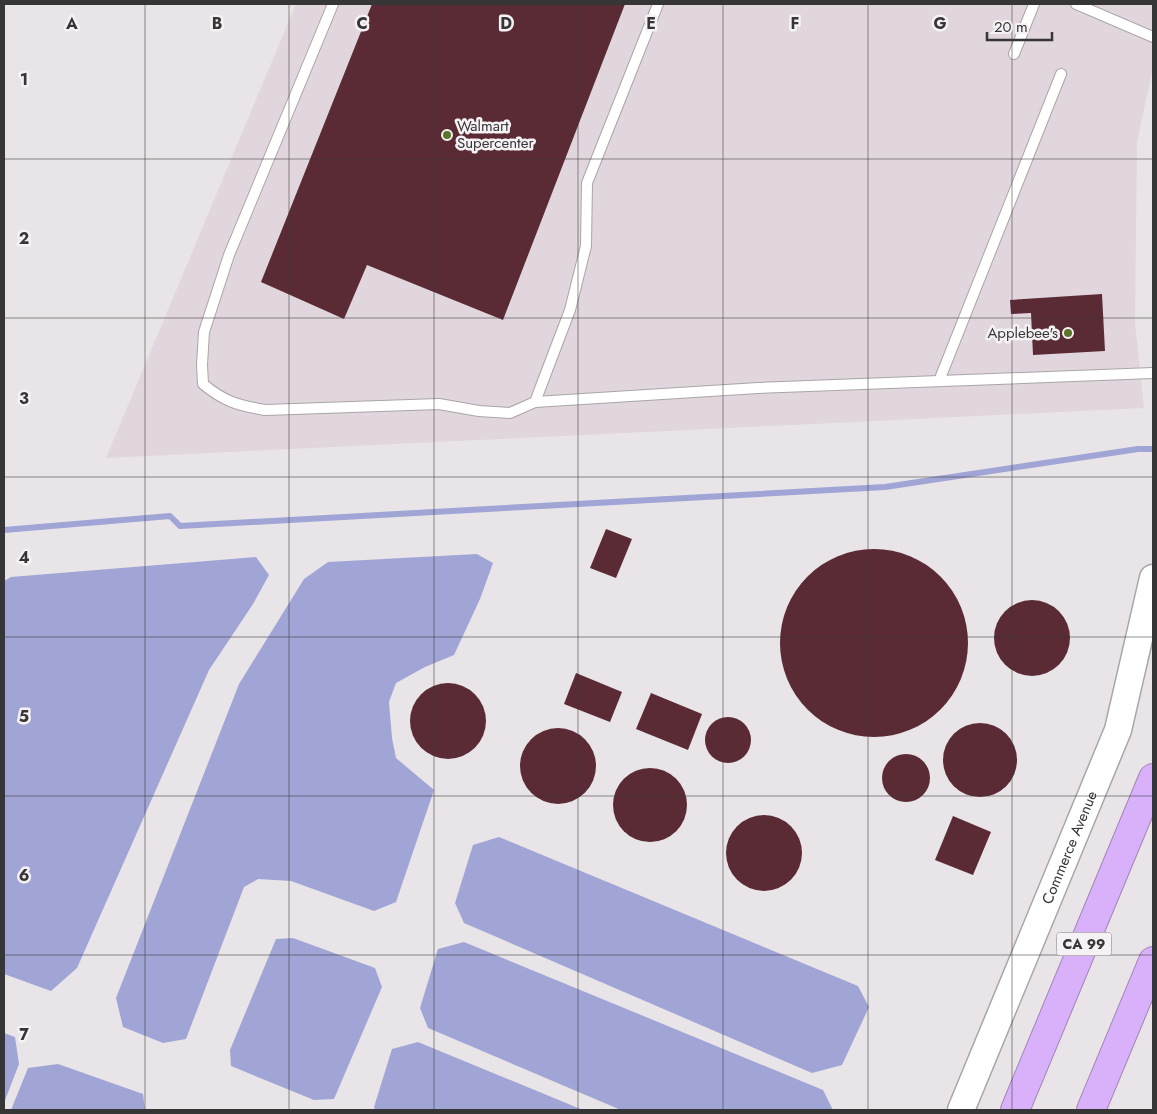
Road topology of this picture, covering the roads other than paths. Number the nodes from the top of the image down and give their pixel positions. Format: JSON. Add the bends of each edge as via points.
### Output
{"nodes":[{"id":1,"x":333,"y":4,"type":"edge"},
{"id":2,"x":658,"y":4,"type":"edge"},
{"id":3,"x":1034,"y":4,"type":"edge"},
{"id":4,"x":1076,"y":4,"type":"edge"},
{"id":5,"x":1153,"y":37,"type":"edge"},
{"id":6,"x":1014,"y":54,"type":"dead end"},
{"id":7,"x":1061,"y":74,"type":"dead end"},
{"id":8,"x":1153,"y":373,"type":"edge"},
{"id":9,"x":939,"y":381,"type":"junction"},
{"id":10,"x":535,"y":402,"type":"junction"},
{"id":11,"x":1153,"y":578,"type":"edge"},
{"id":12,"x":1153,"y":778,"type":"edge"},
{"id":13,"x":1153,"y":961,"type":"edge"},
{"id":14,"x":961,"y":1110,"type":"edge"},
{"id":15,"x":1015,"y":1110,"type":"edge"},
{"id":16,"x":1091,"y":1110,"type":"edge"}],
"edges":[{"from":1,"to":10,"type":"lane","via":[[229,255],[204,332],[203,384],[220,398],[266,410],[439,404],[510,413]]},
{"from":2,"to":10,"type":"lane","via":[[587,183],[584,255],[570,310]]},
{"from":3,"to":6,"type":"lane"},
{"from":4,"to":5,"type":"lane"},
{"from":7,"to":9,"type":"lane"},
{"from":8,"to":9,"type":"lane"},
{"from":9,"to":10,"type":"lane"},
{"from":11,"to":14,"type":"street","name":"Commerce Avenue","via":[[1118,730]]},
{"from":12,"to":15,"type":"highway","number":"CA 99"},
{"from":13,"to":16,"type":"highway"}]}
